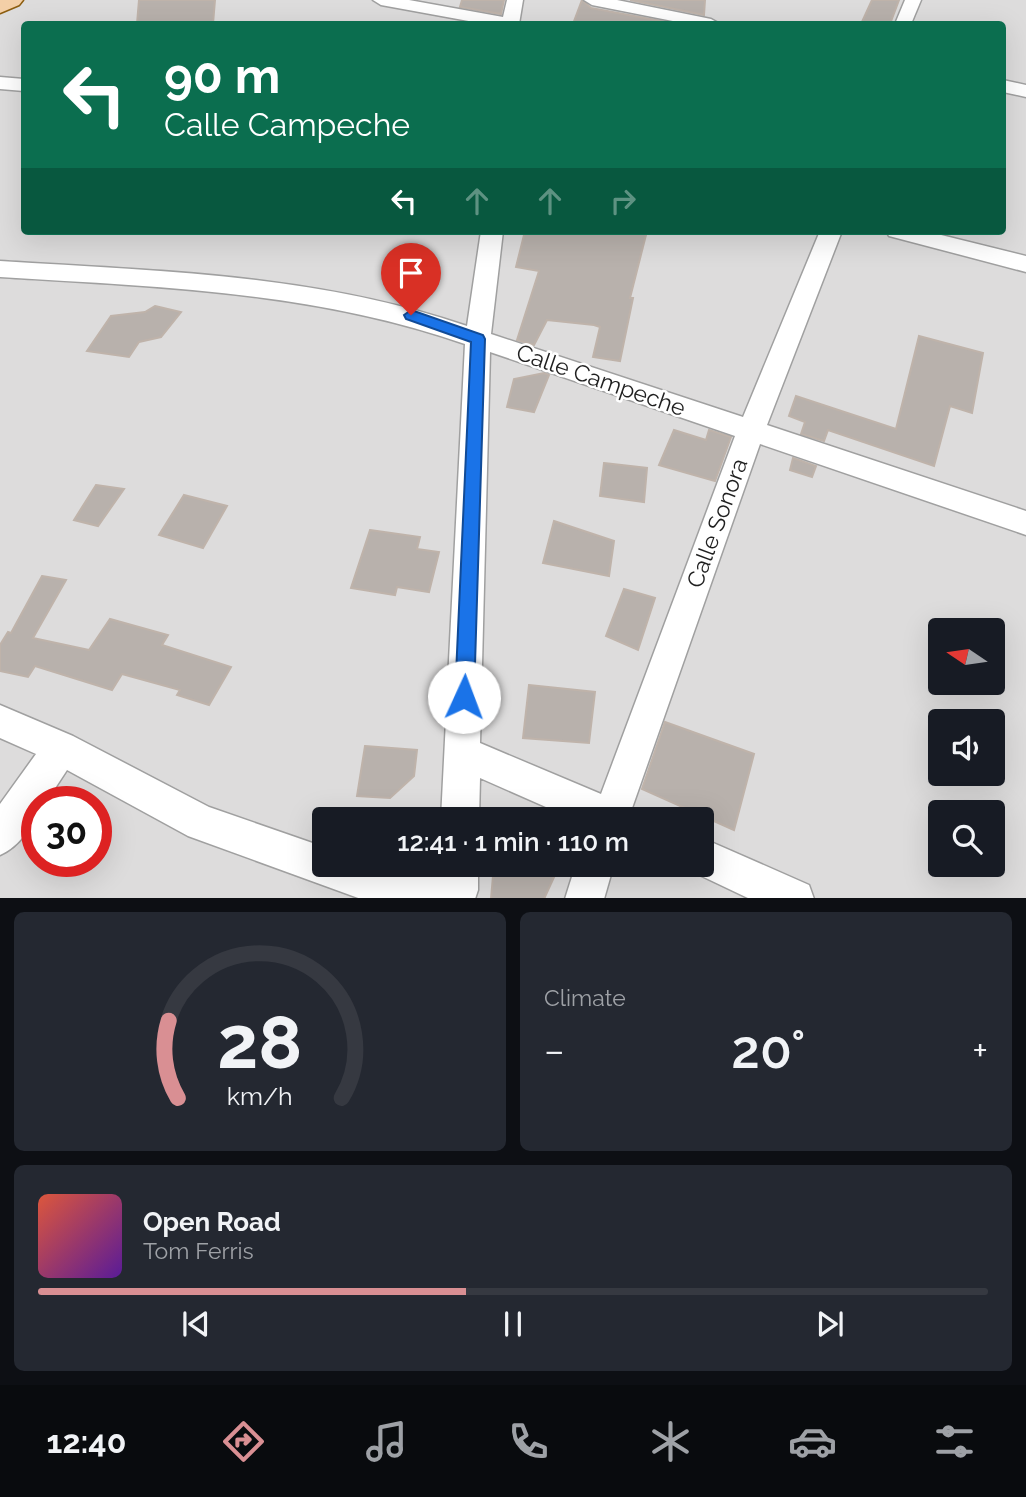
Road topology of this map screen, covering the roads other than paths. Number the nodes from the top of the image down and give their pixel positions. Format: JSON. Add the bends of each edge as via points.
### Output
{"nodes":[{"id":1,"x":11,"y":0,"type":"edge"},
{"id":2,"x":380,"y":0,"type":"edge"},
{"id":3,"x":515,"y":0,"type":"edge"},
{"id":4,"x":592,"y":0,"type":"edge"},
{"id":5,"x":913,"y":0,"type":"edge"},
{"id":6,"x":616,"y":2,"type":"edge"},
{"id":7,"x":0,"y":6,"type":"edge"},
{"id":8,"x":495,"y":21,"type":"edge"},
{"id":9,"x":512,"y":21,"type":"edge"},
{"id":10,"x":698,"y":21,"type":"edge"},
{"id":11,"x":904,"y":21,"type":"edge"},
{"id":12,"x":0,"y":83,"type":"edge"},
{"id":13,"x":21,"y":85,"type":"edge"},
{"id":14,"x":1006,"y":87,"type":"edge"},
{"id":15,"x":1026,"y":91,"type":"edge"},
{"id":16,"x":491,"y":235,"type":"edge"},
{"id":17,"x":829,"y":235,"type":"edge"},
{"id":18,"x":913,"y":235,"type":"edge"},
{"id":19,"x":1026,"y":264,"type":"edge"},
{"id":20,"x":0,"y":269,"type":"edge"},
{"id":21,"x":478,"y":339,"type":"junction"},
{"id":22,"x":751,"y":430,"type":"junction"},
{"id":23,"x":1026,"y":523,"type":"edge"},
{"id":24,"x":0,"y":721,"type":"edge"},
{"id":25,"x":61,"y":748,"type":"junction"},
{"id":26,"x":462,"y":753,"type":"junction"},
{"id":27,"x":460,"y":807,"type":"edge"},
{"id":28,"x":587,"y":807,"type":"edge"},
{"id":29,"x":616,"y":807,"type":"edge"},
{"id":30,"x":0,"y":836,"type":"edge"},
{"id":31,"x":312,"y":862,"type":"edge"},
{"id":32,"x":714,"y":862,"type":"edge"},
{"id":33,"x":354,"y":877,"type":"edge"},
{"id":34,"x":459,"y":877,"type":"edge"},
{"id":35,"x":591,"y":877,"type":"edge"},
{"id":36,"x":584,"y":898,"type":"edge"},
{"id":37,"x":795,"y":898,"type":"edge"}],
"edges":[{"from":1,"to":7,"type":"main road"},
{"from":2,"to":8,"type":"street"},
{"from":3,"to":9,"type":"street"},
{"from":4,"to":6,"type":"street"},
{"from":5,"to":11,"type":"street"},
{"from":6,"to":10,"type":"street"},
{"from":12,"to":13,"type":"street"},
{"from":14,"to":15,"type":"street"},
{"from":16,"to":21,"type":"street"},
{"from":17,"to":22,"type":"street","name":"Calle Sonora"},
{"from":18,"to":19,"type":"street"},
{"from":20,"to":21,"type":"street","name":"Calle Campeche","via":[[250,284],[346,299],[432,320]]},
{"from":21,"to":22,"type":"street","name":"Calle Campeche"},
{"from":21,"to":26,"type":"street"},
{"from":22,"to":23,"type":"street","name":"Calle Campeche"},
{"from":22,"to":29,"type":"street","name":"Calle Sonora"},
{"from":24,"to":25,"type":"street"},
{"from":25,"to":30,"type":"street"},
{"from":25,"to":31,"type":"street","via":[[213,828]]},
{"from":26,"to":27,"type":"street"},
{"from":26,"to":28,"type":"street"},
{"from":32,"to":37,"type":"street"},
{"from":33,"to":34,"type":"street","via":[[386,888]]},
{"from":35,"to":36,"type":"street"}]}
